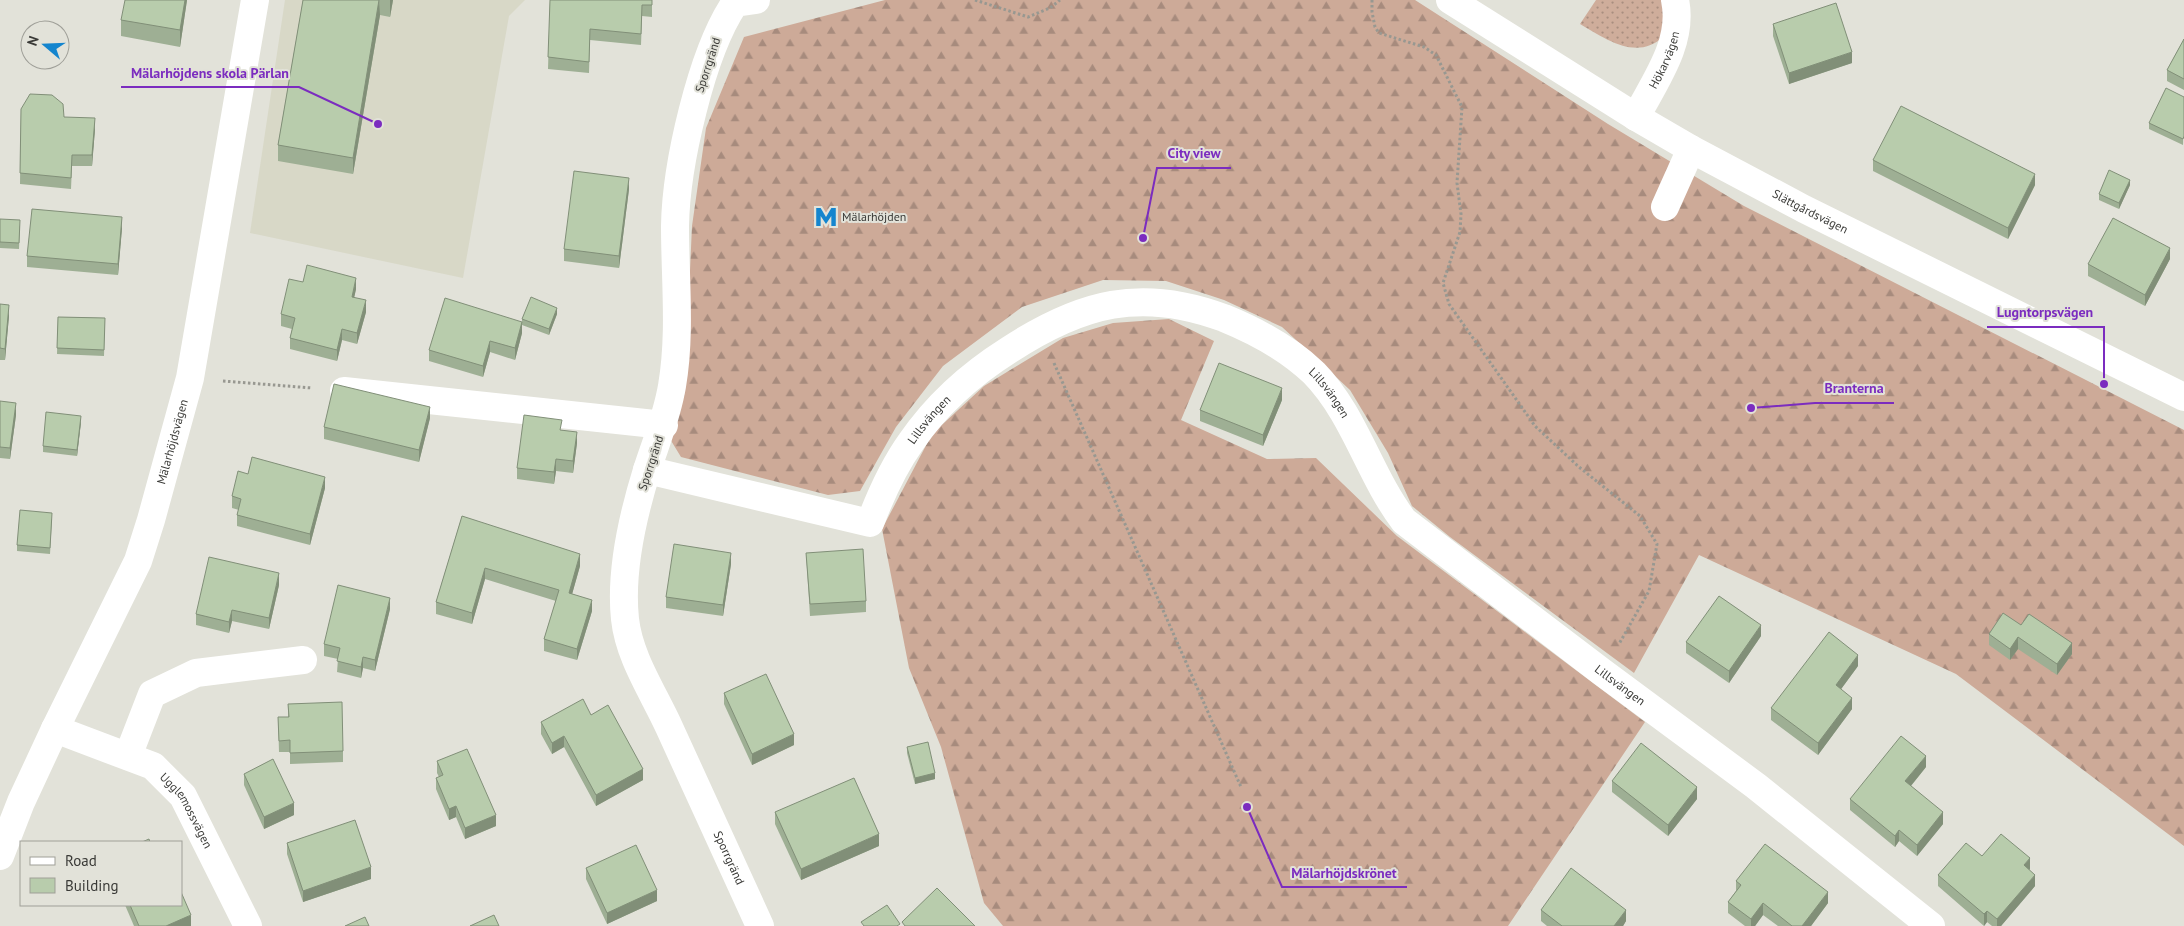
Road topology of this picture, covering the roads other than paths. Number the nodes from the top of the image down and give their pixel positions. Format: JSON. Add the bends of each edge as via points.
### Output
{"nodes":[{"id":1,"x":256,"y":0,"type":"edge"},
{"id":2,"x":756,"y":0,"type":"edge"},
{"id":3,"x":1450,"y":0,"type":"edge"},
{"id":4,"x":1675,"y":0,"type":"edge"},
{"id":5,"x":1636,"y":117,"type":"junction"},
{"id":6,"x":1691,"y":149,"type":"junction"},
{"id":7,"x":1665,"y":207,"type":"dead end"},
{"id":8,"x":338,"y":390,"type":"edge"},
{"id":9,"x":2184,"y":397,"type":"edge"},
{"id":10,"x":664,"y":425,"type":"junction"},
{"id":11,"x":647,"y":470,"type":"junction"},
{"id":12,"x":303,"y":660,"type":"dead end"},
{"id":13,"x":55,"y":729,"type":"junction"},
{"id":14,"x":128,"y":756,"type":"junction"},
{"id":15,"x":0,"y":856,"type":"edge"},
{"id":16,"x":248,"y":926,"type":"edge"},
{"id":17,"x":760,"y":926,"type":"edge"},
{"id":18,"x":1931,"y":926,"type":"edge"}],
"edges":[{"from":1,"to":13,"type":"street","name":"Mälarhöjdsvägen","via":[[190,378],[138,561]]},
{"from":2,"to":10,"type":"street","name":"Sporrgränd","via":[[735,2],[723,21],[699,90],[680,170],[675,227],[678,324],[672,386]]},
{"from":3,"to":5,"type":"street","name":"Slättgårdsvägen"},
{"from":4,"to":5,"type":"street","name":"Hökarvägen","via":[[1677,33]]},
{"from":5,"to":6,"type":"street","name":"Slättgårdsvägen"},
{"from":6,"to":7,"type":"street"},
{"from":6,"to":9,"type":"street","name":"Slättgårdsvägen","via":[[1804,209]]},
{"from":8,"to":10,"type":"street"},
{"from":10,"to":11,"type":"street","name":"Sporrgränd"},
{"from":11,"to":17,"type":"street","name":"Sporrgränd","via":[[628,551],[625,619],[630,641]]},
{"from":11,"to":18,"type":"street","name":"Lillsvängen","via":[[870,523],[886,482],[933,412],[990,362],[1039,330],[1090,309],[1132,302],[1172,304],[1206,312],[1249,328],[1313,373],[1339,403],[1387,499],[1404,521],[1762,790]]},
{"from":12,"to":14,"type":"street","via":[[196,672],[152,694]]},
{"from":13,"to":14,"type":"street","name":"Ugglemossvägen"},
{"from":13,"to":15,"type":"street","name":"Mälarhöjdsvägen"},
{"from":14,"to":16,"type":"street","name":"Ugglemossvägen","via":[[153,766],[183,796]]}]}
